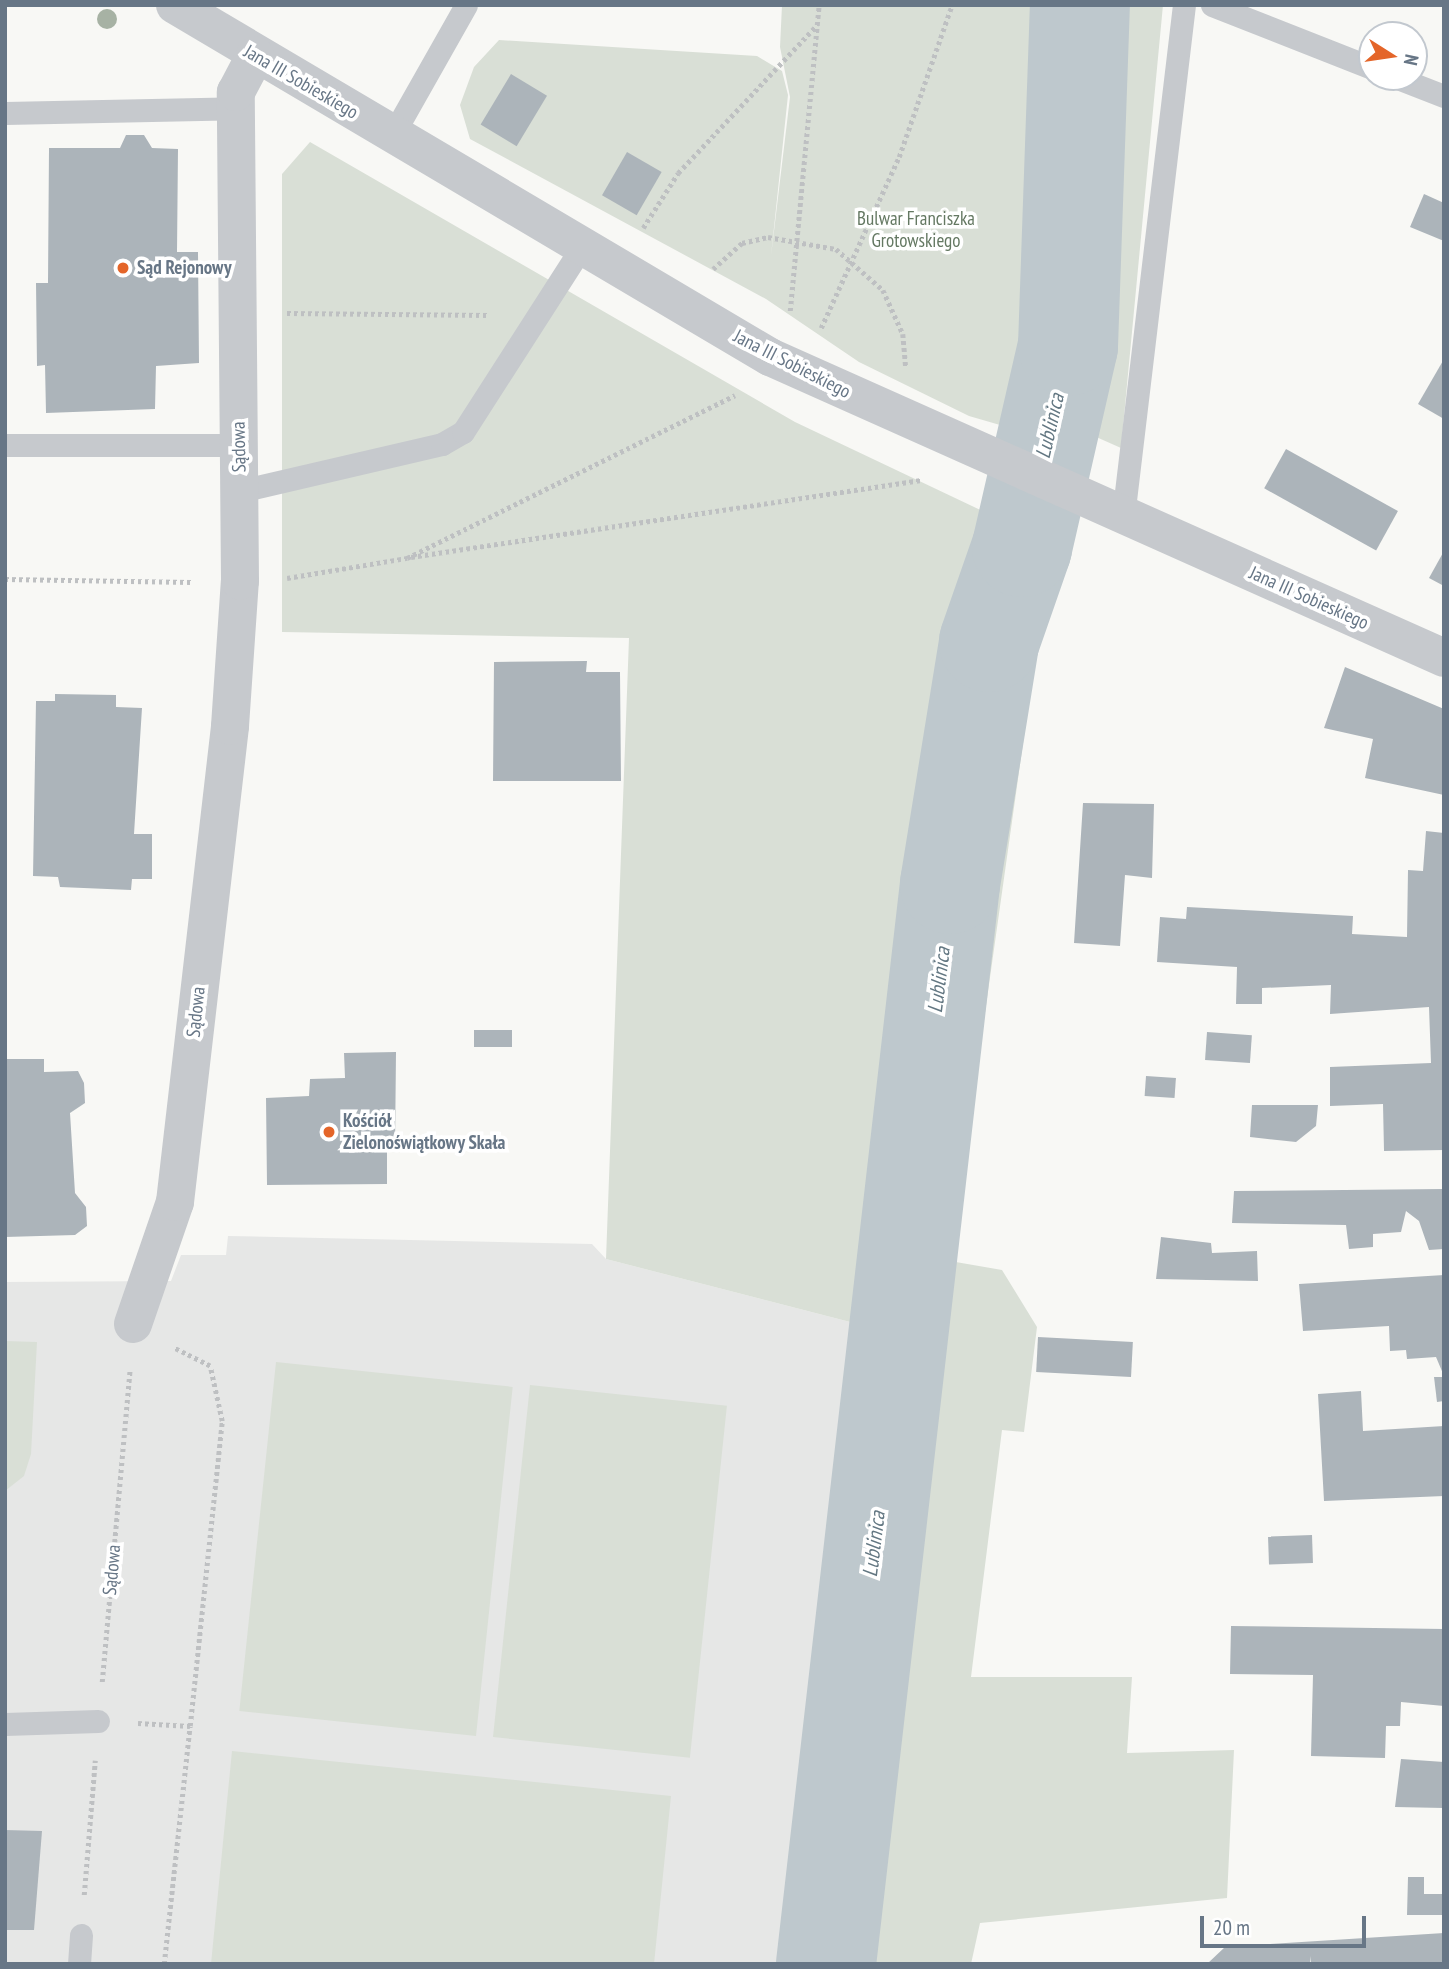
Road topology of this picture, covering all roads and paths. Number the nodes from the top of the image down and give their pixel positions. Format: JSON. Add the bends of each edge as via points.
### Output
{"nodes":[{"id":1,"x":466,"y":5,"type":"edge"},
{"id":2,"x":818,"y":5,"type":"edge"},
{"id":3,"x":951,"y":5,"type":"edge"},
{"id":4,"x":1184,"y":5,"type":"edge"},
{"id":5,"x":1212,"y":5,"type":"edge"},
{"id":6,"x":178,"y":6,"type":"edge"},
{"id":7,"x":817,"y":24,"type":"junction"},
{"id":8,"x":256,"y":56,"type":"junction"},
{"id":9,"x":1358,"y":62,"type":"edge"},
{"id":10,"x":237,"y":108,"type":"junction"},
{"id":11,"x":5,"y":113,"type":"edge"},
{"id":12,"x":393,"y":136,"type":"junction"},
{"id":13,"x":636,"y":239,"type":"dead end"},
{"id":14,"x":796,"y":239,"type":"junction"},
{"id":15,"x":583,"y":245,"type":"junction"},
{"id":16,"x":855,"y":261,"type":"junction"},
{"id":17,"x":705,"y":279,"type":"dead end"},
{"id":18,"x":283,"y":313,"type":"dead end"},
{"id":19,"x":541,"y":315,"type":"junction"},
{"id":20,"x":789,"y":324,"type":"dead end"},
{"id":21,"x":800,"y":371,"type":"junction"},
{"id":22,"x":907,"y":377,"type":"dead end"},
{"id":23,"x":743,"y":391,"type":"dead end"},
{"id":24,"x":5,"y":445,"type":"edge"},
{"id":25,"x":239,"y":445,"type":"junction"},
{"id":26,"x":932,"y":478,"type":"dead end"},
{"id":27,"x":240,"y":491,"type":"junction"},
{"id":28,"x":1123,"y":517,"type":"junction"},
{"id":29,"x":407,"y":558,"type":"junction"},
{"id":30,"x":5,"y":579,"type":"edge"},
{"id":31,"x":240,"y":581,"type":"junction"},
{"id":32,"x":1444,"y":658,"type":"edge"},
{"id":33,"x":133,"y":1334,"type":"junction"},
{"id":34,"x":98,"y":1721,"type":"junction"},
{"id":35,"x":5,"y":1724,"type":"edge"},
{"id":36,"x":190,"y":1726,"type":"junction"},
{"id":37,"x":81,"y":1935,"type":"joint"},
{"id":38,"x":79,"y":1964,"type":"edge"},
{"id":39,"x":164,"y":1964,"type":"edge"}],
"edges":[{"from":1,"to":12,"type":"lane"},
{"from":2,"to":7,"type":"path"},
{"from":3,"to":16,"type":"path","via":[[939,52]]},
{"from":4,"to":28,"type":"lane"},
{"from":5,"to":9,"type":"lane"},
{"from":6,"to":8,"type":"street","name":"Jana III Sobieskiego"},
{"from":7,"to":13,"type":"path","via":[[678,173]]},
{"from":7,"to":14,"type":"path"},
{"from":8,"to":10,"type":"street","name":"Sądowa","via":[[236,92]]},
{"from":8,"to":12,"type":"street","name":"Jana III Sobieskiego"},
{"from":10,"to":11,"type":"lane"},
{"from":10,"to":25,"type":"street","name":"Sądowa"},
{"from":12,"to":15,"type":"street","name":"Jana III Sobieskiego"},
{"from":14,"to":16,"type":"path","via":[[836,249]]},
{"from":14,"to":17,"type":"path","via":[[742,243]]},
{"from":14,"to":20,"type":"path"},
{"from":15,"to":19,"type":"lane"},
{"from":15,"to":21,"type":"street","name":"Jana III Sobieskiego"},
{"from":16,"to":21,"type":"path"},
{"from":16,"to":22,"type":"path","via":[[883,290],[903,334]]},
{"from":18,"to":19,"type":"path"},
{"from":19,"to":27,"type":"lane","via":[[478,413],[442,444]]},
{"from":21,"to":28,"type":"street","name":"Jana III Sobieskiego"},
{"from":23,"to":29,"type":"path"},
{"from":24,"to":25,"type":"lane"},
{"from":25,"to":27,"type":"street","name":"Sądowa"},
{"from":26,"to":29,"type":"path"},
{"from":27,"to":31,"type":"street","name":"Sądowa"},
{"from":28,"to":32,"type":"street","name":"Jana III Sobieskiego"},
{"from":29,"to":31,"type":"path"},
{"from":30,"to":31,"type":"path"},
{"from":31,"to":33,"type":"street","name":"Sądowa","via":[[230,726],[178,1185]]},
{"from":33,"to":34,"type":"path","name":"Sądowa"},
{"from":33,"to":36,"type":"path","via":[[196,1355],[210,1366],[219,1389],[222,1421]]},
{"from":34,"to":35,"type":"lane"},
{"from":34,"to":36,"type":"path"},
{"from":34,"to":37,"type":"path","name":"Sądowa"},
{"from":36,"to":39,"type":"path"},
{"from":37,"to":38,"type":"lane"}]}
